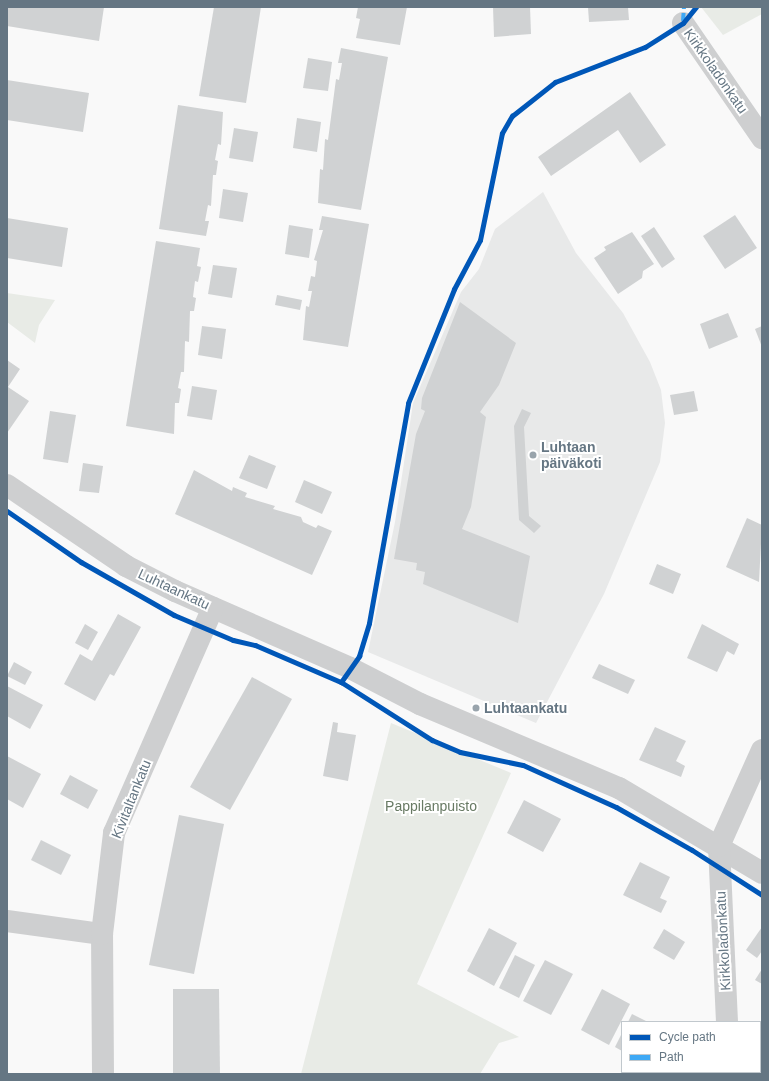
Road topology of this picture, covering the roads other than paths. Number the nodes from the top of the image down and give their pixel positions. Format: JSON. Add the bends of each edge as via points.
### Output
{"nodes":[{"id":1,"x":683,"y":23,"type":"dead end"},
{"id":2,"x":762,"y":138,"type":"edge"},
{"id":3,"x":7,"y":485,"type":"edge"},
{"id":4,"x":213,"y":608,"type":"junction"},
{"id":5,"x":762,"y":750,"type":"edge"},
{"id":6,"x":718,"y":846,"type":"junction"},
{"id":7,"x":762,"y":873,"type":"edge"},
{"id":8,"x":7,"y":921,"type":"edge"},
{"id":9,"x":102,"y":934,"type":"junction"},
{"id":10,"x":727,"y":1021,"type":"edge"},
{"id":11,"x":103,"y":1074,"type":"edge"}],
"edges":[{"from":1,"to":2,"type":"street","name":"Kirkkoladonkatu"},
{"from":3,"to":4,"type":"street","name":"Luhtaankatu","via":[[112,558]]},
{"from":4,"to":6,"type":"street","name":"Luhtaankatu","via":[[350,668],[420,704],[619,788]]},
{"from":4,"to":9,"type":"street","name":"Kivitaltankatu","via":[[114,833]]},
{"from":5,"to":6,"type":"street","name":"Kirkkoladonkatu"},
{"from":6,"to":7,"type":"street","name":"Luhtaankatu"},
{"from":6,"to":10,"type":"street","name":"Kirkkoladonkatu"},
{"from":8,"to":9,"type":"street"},
{"from":9,"to":11,"type":"street","name":"Kivitaltankatu"}]}
